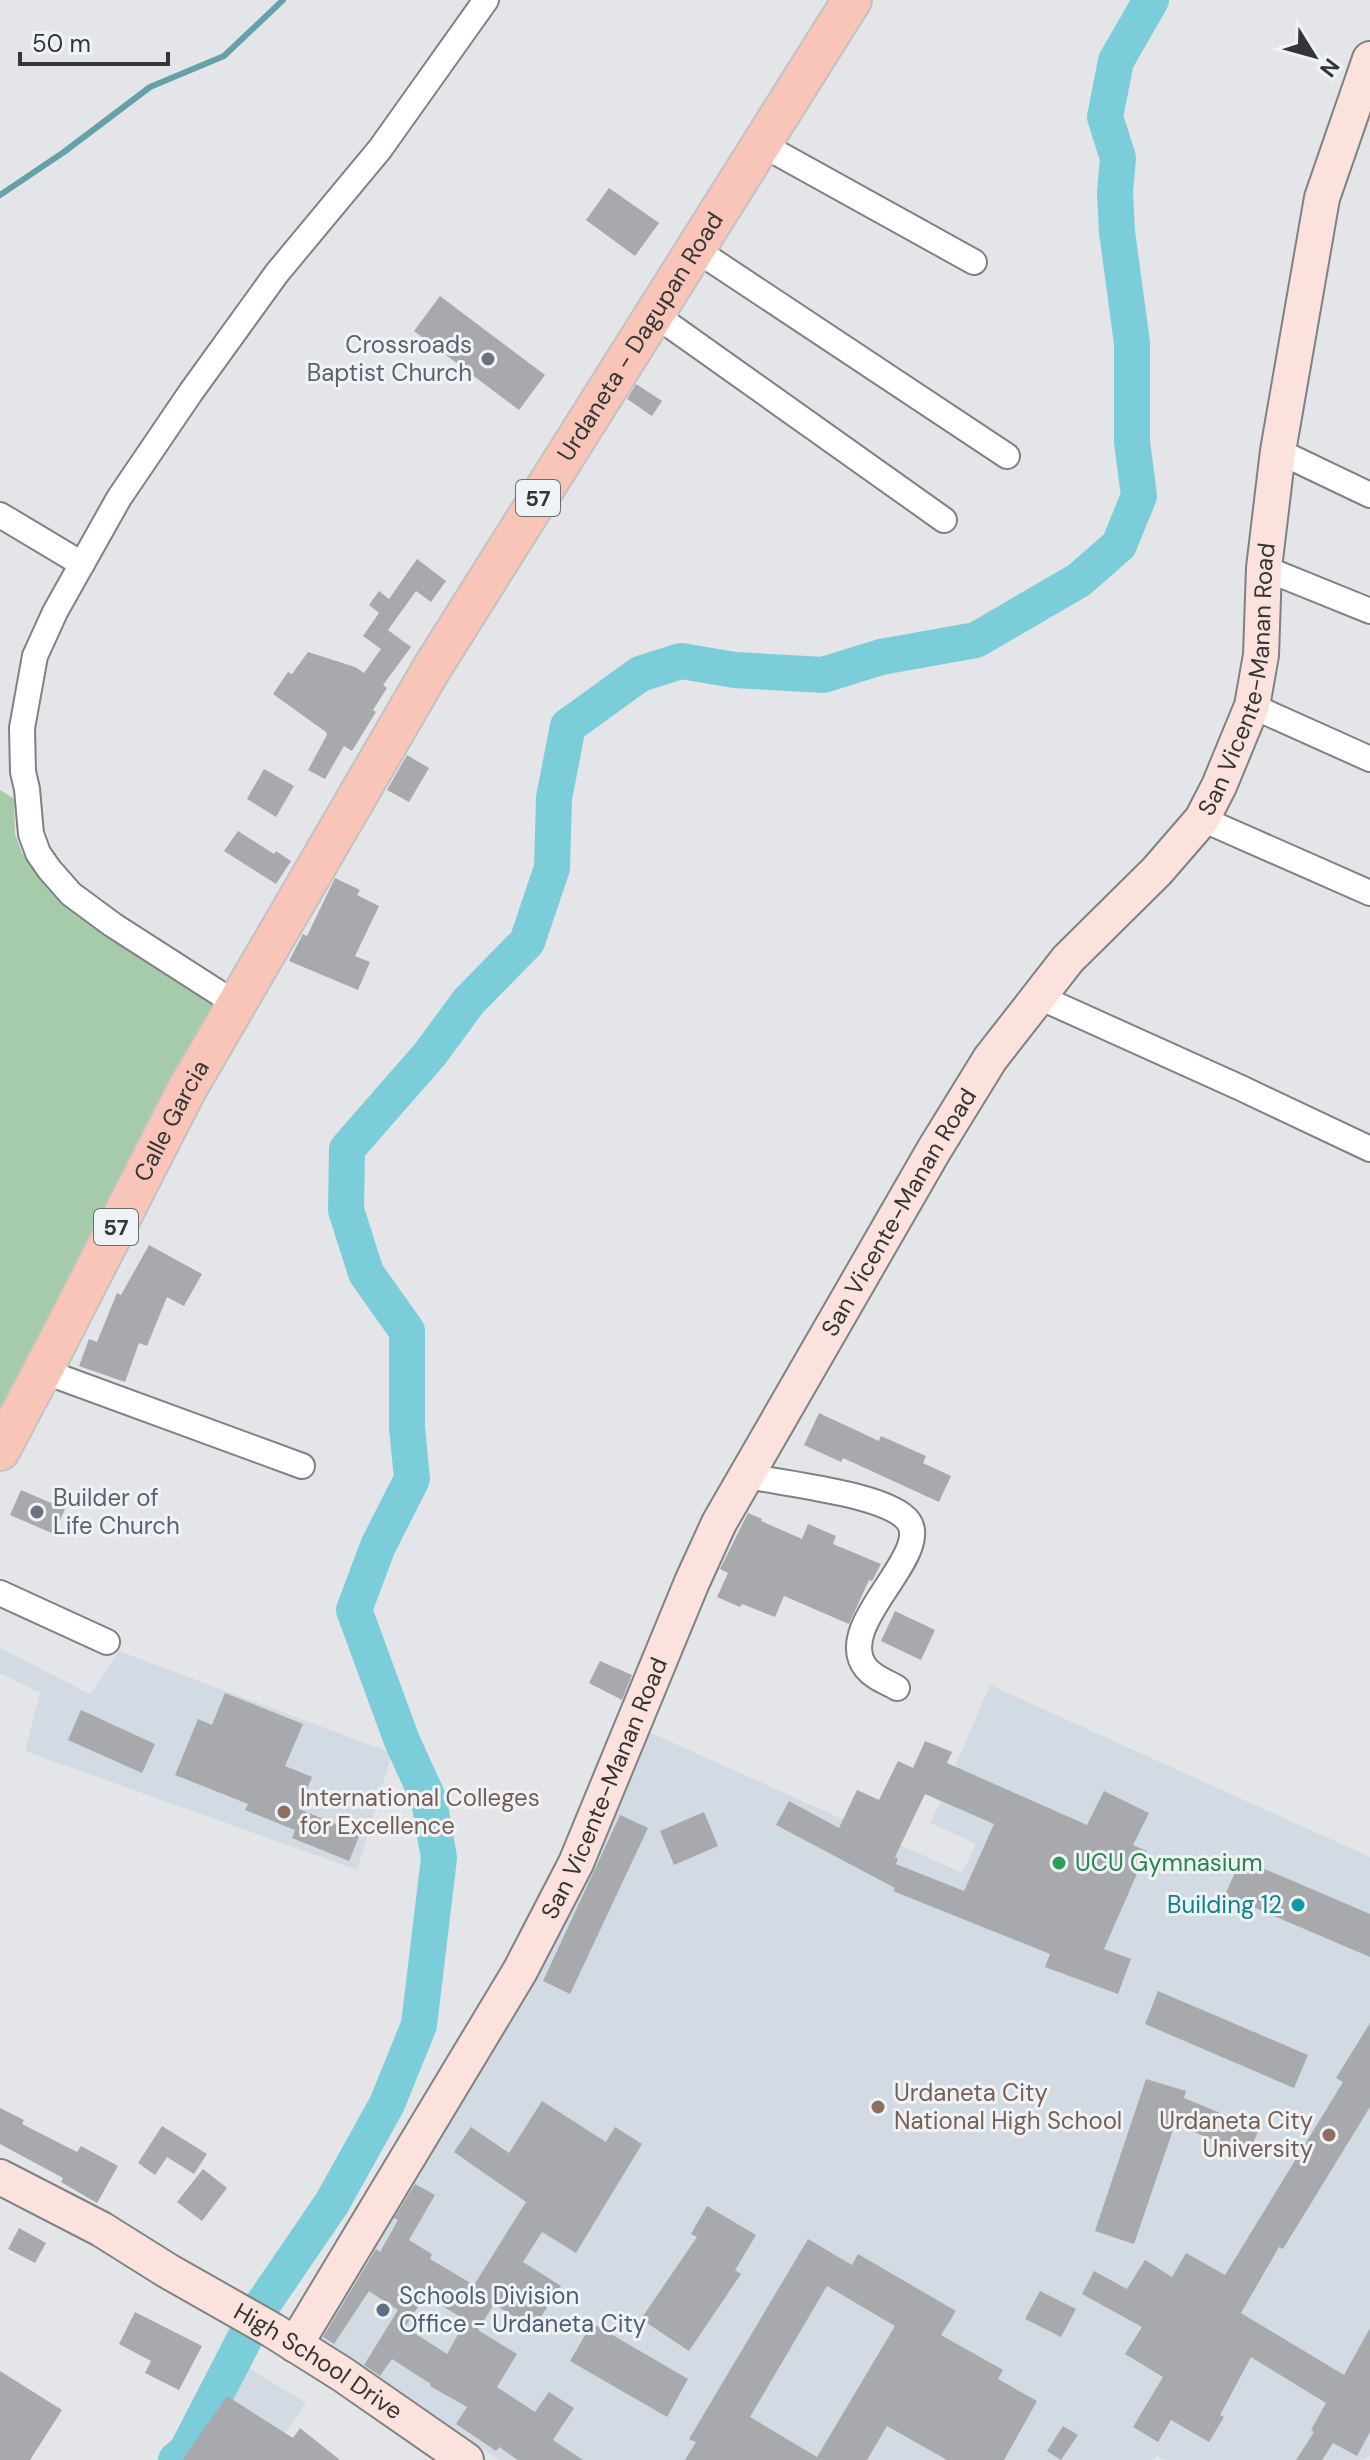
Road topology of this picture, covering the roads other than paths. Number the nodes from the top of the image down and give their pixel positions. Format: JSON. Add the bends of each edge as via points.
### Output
{"nodes":[{"id":1,"x":486,"y":0,"type":"edge"},
{"id":2,"x":852,"y":0,"type":"edge"},
{"id":3,"x":1370,"y":59,"type":"edge"},
{"id":4,"x":1360,"y":110,"type":"edge"},
{"id":5,"x":761,"y":144,"type":"junction"},
{"id":6,"x":695,"y":249,"type":"junction"},
{"id":7,"x":974,"y":262,"type":"dead end"},
{"id":8,"x":654,"y":314,"type":"junction"},
{"id":9,"x":1278,"y":451,"type":"junction"},
{"id":10,"x":1007,"y":456,"type":"dead end"},
{"id":11,"x":1370,"y":495,"type":"edge"},
{"id":12,"x":0,"y":515,"type":"edge"},
{"id":13,"x":944,"y":520,"type":"dead end"},
{"id":14,"x":82,"y":564,"type":"junction"},
{"id":15,"x":1264,"y":568,"type":"junction"},
{"id":16,"x":1370,"y":611,"type":"edge"},
{"id":17,"x":1252,"y":706,"type":"junction"},
{"id":18,"x":1370,"y":759,"type":"edge"},
{"id":19,"x":1202,"y":819,"type":"junction"},
{"id":20,"x":1370,"y":893,"type":"edge"},
{"id":21,"x":1037,"y":996,"type":"junction"},
{"id":22,"x":236,"y":1004,"type":"junction"},
{"id":23,"x":1370,"y":1149,"type":"edge"},
{"id":24,"x":43,"y":1371,"type":"junction"},
{"id":25,"x":0,"y":1451,"type":"edge"},
{"id":26,"x":302,"y":1466,"type":"dead end"},
{"id":27,"x":748,"y":1476,"type":"junction"},
{"id":28,"x":0,"y":1593,"type":"edge"},
{"id":29,"x":107,"y":1642,"type":"dead end"},
{"id":30,"x":897,"y":1688,"type":"dead end"},
{"id":31,"x":4,"y":2188,"type":"edge"},
{"id":32,"x":284,"y":2338,"type":"junction"},
{"id":33,"x":466,"y":2460,"type":"edge"}],
"edges":[{"from":1,"to":14,"type":"street","via":[[380,149],[277,273],[191,392],[119,498]]},
{"from":2,"to":5,"type":"main road","name":"Urdaneta - Dagupan Road","number":"57"},
{"from":3,"to":4,"type":"street","name":"San Vicente-Manan Road"},
{"from":4,"to":9,"type":"street","name":"San Vicente-Manan Road","via":[[1322,198]]},
{"from":5,"to":6,"type":"main road","name":"Urdaneta - Dagupan Road","number":"57"},
{"from":5,"to":7,"type":"street"},
{"from":6,"to":8,"type":"main road","name":"Urdaneta - Dagupan Road","number":"57"},
{"from":6,"to":10,"type":"street"},
{"from":8,"to":13,"type":"street"},
{"from":8,"to":22,"type":"main road","name":"Urdaneta - Dagupan Road","number":"57","via":[[432,668]]},
{"from":9,"to":11,"type":"street"},
{"from":9,"to":15,"type":"street","name":"San Vicente-Manan Road"},
{"from":12,"to":14,"type":"street"},
{"from":14,"to":22,"type":"street","via":[[33,666],[22,728],[31,834],[38,853],[71,894]]},
{"from":15,"to":16,"type":"street"},
{"from":15,"to":17,"type":"street","name":"San Vicente-Manan Road","via":[[1261,655]]},
{"from":17,"to":18,"type":"street"},
{"from":17,"to":19,"type":"street","name":"San Vicente-Manan Road"},
{"from":19,"to":20,"type":"street"},
{"from":19,"to":21,"type":"street","name":"San Vicente-Manan Road"},
{"from":21,"to":23,"type":"street"},
{"from":21,"to":27,"type":"street","name":"San Vicente-Manan Road","via":[[990,1059],[934,1150]]},
{"from":22,"to":24,"type":"main road","name":"Calle Garcia","number":"57"},
{"from":24,"to":25,"type":"main road","name":"Calle Garcia","number":"57"},
{"from":24,"to":26,"type":"street"},
{"from":27,"to":30,"type":"street","via":[[866,1499],[908,1521],[912,1540],[907,1554],[858,1646],[864,1667]]},
{"from":27,"to":32,"type":"street","name":"San Vicente-Manan Road","via":[[719,1523],[576,1863],[527,1957]]},
{"from":28,"to":29,"type":"street"},
{"from":31,"to":32,"type":"street","name":"High School Drive","via":[[101,2229]]},
{"from":32,"to":33,"type":"street","name":"High School Drive"}]}
